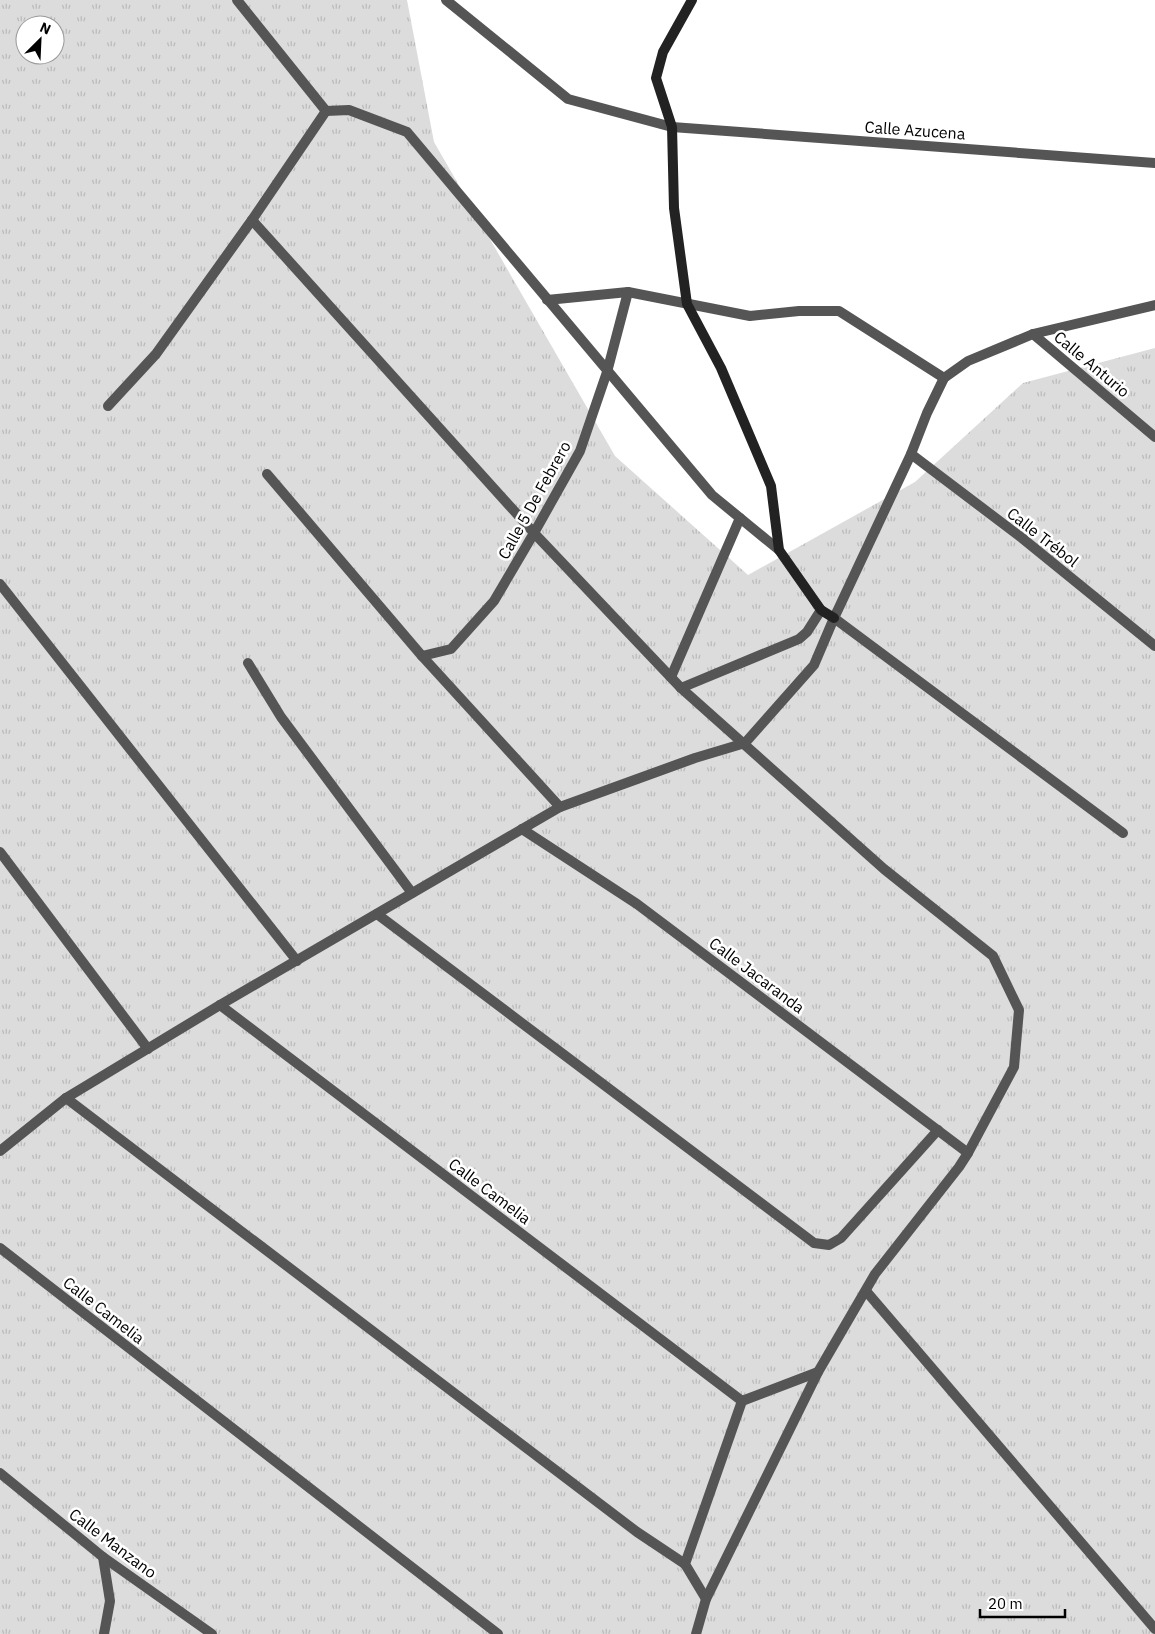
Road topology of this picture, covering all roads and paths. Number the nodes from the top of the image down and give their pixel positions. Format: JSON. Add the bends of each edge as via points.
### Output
{"nodes":[{"id":1,"x":237,"y":0,"type":"edge"},
{"id":2,"x":446,"y":0,"type":"edge"},
{"id":3,"x":692,"y":0,"type":"edge"},
{"id":4,"x":326,"y":111,"type":"junction"},
{"id":5,"x":672,"y":127,"type":"junction"},
{"id":6,"x":1155,"y":163,"type":"edge"},
{"id":7,"x":252,"y":220,"type":"junction"},
{"id":8,"x":628,"y":292,"type":"junction"},
{"id":9,"x":547,"y":300,"type":"junction"},
{"id":10,"x":688,"y":304,"type":"junction"},
{"id":11,"x":1155,"y":305,"type":"edge"},
{"id":12,"x":1033,"y":334,"type":"junction"},
{"id":13,"x":607,"y":372,"type":"junction"},
{"id":14,"x":944,"y":378,"type":"junction"},
{"id":15,"x":108,"y":406,"type":"dead end"},
{"id":16,"x":1155,"y":437,"type":"edge"},
{"id":17,"x":912,"y":454,"type":"junction"},
{"id":18,"x":266,"y":474,"type":"dead end"},
{"id":19,"x":740,"y":518,"type":"junction"},
{"id":20,"x":534,"y":533,"type":"junction"},
{"id":21,"x":779,"y":550,"type":"junction"},
{"id":22,"x":0,"y":584,"type":"edge"},
{"id":23,"x":821,"y":610,"type":"junction"},
{"id":24,"x":834,"y":618,"type":"junction"},
{"id":25,"x":1155,"y":646,"type":"edge"},
{"id":26,"x":422,"y":656,"type":"junction"},
{"id":27,"x":248,"y":663,"type":"dead end"},
{"id":28,"x":671,"y":677,"type":"junction"},
{"id":29,"x":681,"y":688,"type":"junction"},
{"id":30,"x":745,"y":743,"type":"junction"},
{"id":31,"x":560,"y":807,"type":"junction"},
{"id":32,"x":522,"y":830,"type":"junction"},
{"id":33,"x":1123,"y":832,"type":"dead end"},
{"id":34,"x":0,"y":852,"type":"edge"},
{"id":35,"x":412,"y":893,"type":"junction"},
{"id":36,"x":377,"y":914,"type":"junction"},
{"id":37,"x":297,"y":961,"type":"junction"},
{"id":38,"x":220,"y":1005,"type":"junction"},
{"id":39,"x":148,"y":1049,"type":"junction"},
{"id":40,"x":66,"y":1098,"type":"junction"},
{"id":41,"x":938,"y":1130,"type":"junction"},
{"id":42,"x":0,"y":1150,"type":"edge"},
{"id":43,"x":968,"y":1153,"type":"junction"},
{"id":44,"x":0,"y":1248,"type":"edge"},
{"id":45,"x":866,"y":1290,"type":"junction"},
{"id":46,"x":818,"y":1372,"type":"junction"},
{"id":47,"x":742,"y":1401,"type":"junction"},
{"id":48,"x":0,"y":1472,"type":"edge"},
{"id":49,"x":103,"y":1557,"type":"junction"},
{"id":50,"x":685,"y":1564,"type":"junction"},
{"id":51,"x":706,"y":1599,"type":"junction"},
{"id":52,"x":1155,"y":1629,"type":"edge"},
{"id":53,"x":104,"y":1634,"type":"edge"},
{"id":54,"x":212,"y":1634,"type":"edge"},
{"id":55,"x":498,"y":1634,"type":"edge"},
{"id":56,"x":696,"y":1634,"type":"edge"}],
"edges":[{"from":1,"to":4,"type":"street"},
{"from":2,"to":5,"type":"street","name":"Calle Azucena","via":[[568,100]]},
{"from":3,"to":5,"type":"street","via":[[663,52],[656,78]]},
{"from":4,"to":7,"type":"street"},
{"from":4,"to":9,"type":"street","via":[[349,110],[407,132]]},
{"from":5,"to":6,"type":"street","name":"Calle Azucena"},
{"from":5,"to":10,"type":"street","via":[[674,208]]},
{"from":7,"to":15,"type":"street","via":[[156,354]]},
{"from":7,"to":20,"type":"street"},
{"from":8,"to":9,"type":"street"},
{"from":8,"to":10,"type":"street"},
{"from":8,"to":13,"type":"street","name":"Calle 5 De Febrero"},
{"from":9,"to":13,"type":"street"},
{"from":10,"to":14,"type":"street","via":[[750,316],[839,311]]},
{"from":10,"to":21,"type":"street","via":[[721,368],[771,486]]},
{"from":11,"to":12,"type":"street"},
{"from":12,"to":14,"type":"street","via":[[968,361]]},
{"from":12,"to":16,"type":"street","name":"Calle Anturio"},
{"from":13,"to":19,"type":"street","via":[[712,495]]},
{"from":13,"to":20,"type":"street","name":"Calle 5 De Febrero","via":[[580,451]]},
{"from":14,"to":17,"type":"street"},
{"from":17,"to":24,"type":"street"},
{"from":17,"to":25,"type":"street","name":"Calle Trébol"},
{"from":18,"to":26,"type":"street"},
{"from":19,"to":21,"type":"street"},
{"from":19,"to":28,"type":"street"},
{"from":20,"to":26,"type":"street","name":"Calle 5 De Febrero","via":[[494,601],[451,650]]},
{"from":20,"to":28,"type":"street"},
{"from":21,"to":23,"type":"street"},
{"from":22,"to":37,"type":"street"},
{"from":23,"to":24,"type":"street"},
{"from":23,"to":29,"type":"street","via":[[799,639]]},
{"from":24,"to":30,"type":"street","via":[[814,665]]},
{"from":24,"to":33,"type":"street"},
{"from":26,"to":31,"type":"street"},
{"from":27,"to":35,"type":"street","via":[[287,725]]},
{"from":28,"to":29,"type":"street"},
{"from":29,"to":30,"type":"street"},
{"from":30,"to":31,"type":"street"},
{"from":30,"to":43,"type":"street","via":[[884,869],[993,956],[1019,1010],[1014,1066]]},
{"from":31,"to":32,"type":"street"},
{"from":32,"to":35,"type":"street"},
{"from":32,"to":41,"type":"street","name":"Calle Jacaranda","via":[[637,904]]},
{"from":34,"to":39,"type":"street"},
{"from":35,"to":36,"type":"street"},
{"from":36,"to":37,"type":"street"},
{"from":36,"to":41,"type":"street","via":[[814,1243],[829,1244],[841,1238]]},
{"from":37,"to":38,"type":"street"},
{"from":38,"to":39,"type":"street"},
{"from":38,"to":47,"type":"street","name":"Calle Camelia"},
{"from":39,"to":40,"type":"street"},
{"from":40,"to":42,"type":"street"},
{"from":40,"to":50,"type":"street","via":[[638,1532]]},
{"from":41,"to":43,"type":"street","name":"Calle Jacaranda"},
{"from":43,"to":45,"type":"street"},
{"from":44,"to":55,"type":"street","name":"Calle Camelia"},
{"from":45,"to":46,"type":"street"},
{"from":45,"to":52,"type":"street"},
{"from":46,"to":47,"type":"street"},
{"from":46,"to":51,"type":"street"},
{"from":47,"to":50,"type":"street"},
{"from":48,"to":49,"type":"street","name":"Calle Manzano"},
{"from":49,"to":53,"type":"street","via":[[110,1601]]},
{"from":49,"to":54,"type":"street","name":"Calle Manzano"},
{"from":50,"to":51,"type":"street"},
{"from":51,"to":56,"type":"street"}]}
